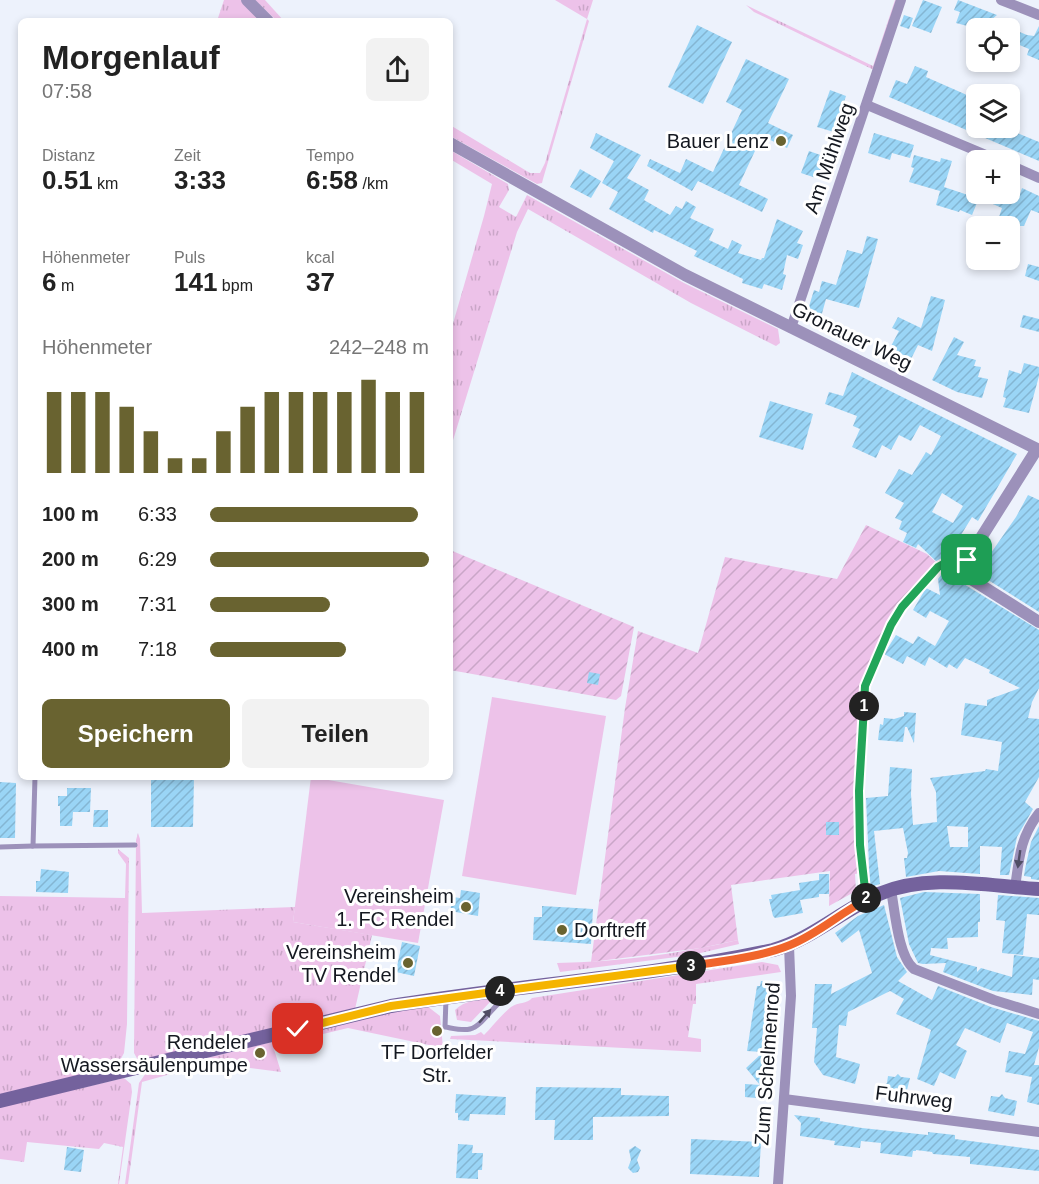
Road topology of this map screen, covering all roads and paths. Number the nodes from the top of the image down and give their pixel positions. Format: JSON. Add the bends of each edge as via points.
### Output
{"nodes":[{"id":1,"x":247,"y":0,"type":"edge"},
{"id":2,"x":901,"y":0,"type":"edge"},
{"id":3,"x":1001,"y":0,"type":"edge"},
{"id":4,"x":1039,"y":15,"type":"edge"},
{"id":5,"x":265,"y":18,"type":"edge"},
{"id":6,"x":867,"y":105,"type":"junction"},
{"id":7,"x":453,"y":145,"type":"edge"},
{"id":8,"x":974,"y":150,"type":"edge"},
{"id":9,"x":1020,"y":169,"type":"edge"},
{"id":10,"x":1039,"y":178,"type":"edge"},
{"id":11,"x":791,"y":328,"type":"junction"},
{"id":12,"x":1038,"y":446,"type":"edge"},
{"id":13,"x":967,"y":560,"type":"junction"},
{"id":14,"x":1039,"y":622,"type":"edge"},
{"id":15,"x":35,"y":780,"type":"edge"},
{"id":16,"x":1039,"y":813,"type":"edge"},
{"id":17,"x":135,"y":845,"type":"dead end"},
{"id":18,"x":33,"y":846,"type":"junction"},
{"id":19,"x":0,"y":847,"type":"edge"},
{"id":20,"x":1015,"y":888,"type":"junction"},
{"id":21,"x":1039,"y":889,"type":"edge"},
{"id":22,"x":891,"y":890,"type":"junction"},
{"id":23,"x":866,"y":900,"type":"junction"},
{"id":24,"x":789,"y":946,"type":"junction"},
{"id":25,"x":520,"y":989,"type":"junction"},
{"id":26,"x":446,"y":997,"type":"junction"},
{"id":27,"x":1039,"y":1014,"type":"edge"},
{"id":28,"x":784,"y":1099,"type":"junction"},
{"id":29,"x":0,"y":1101,"type":"edge"},
{"id":30,"x":1039,"y":1131,"type":"edge"},
{"id":31,"x":778,"y":1184,"type":"edge"}],
"edges":[{"from":1,"to":5,"type":"street"},
{"from":2,"to":6,"type":"street","name":"Am Mühlweg"},
{"from":3,"to":4,"type":"street"},
{"from":6,"to":8,"type":"street"},
{"from":6,"to":11,"type":"street","name":"Am Mühlweg"},
{"from":7,"to":11,"type":"street","name":"Gronauer Weg","via":[[685,275]]},
{"from":9,"to":10,"type":"street"},
{"from":11,"to":12,"type":"street","name":"Gronauer Weg"},
{"from":12,"to":13,"type":"street","name":"Gronauer Weg"},
{"from":13,"to":14,"type":"street","via":[[971,579]]},
{"from":13,"to":23,"type":"lane","via":[[938,567],[902,607],[865,686],[859,791]]},
{"from":15,"to":18,"type":"lane"},
{"from":16,"to":20,"type":"street","one_way":true,"via":[[1026,831]]},
{"from":17,"to":18,"type":"lane"},
{"from":18,"to":19,"type":"lane"},
{"from":20,"to":21,"type":"main road"},
{"from":20,"to":22,"type":"main road","via":[[940,883]]},
{"from":22,"to":23,"type":"main road"},
{"from":22,"to":27,"type":"street","via":[[908,964]]},
{"from":23,"to":24,"type":"main road"},
{"from":24,"to":25,"type":"main road","via":[[698,964]]},
{"from":24,"to":28,"type":"street","name":"Zum Schelmenrod","via":[[791,996]]},
{"from":25,"to":26,"type":"main road"},
{"from":26,"to":25,"type":"lane","one_way":true,"via":[[445,1027],[467,1030],[503,998]]},
{"from":26,"to":29,"type":"main road","via":[[382,1008]]},
{"from":28,"to":30,"type":"street","name":"Fuhrweg"},
{"from":28,"to":31,"type":"street","name":"Zum Schelmenrod"}]}
